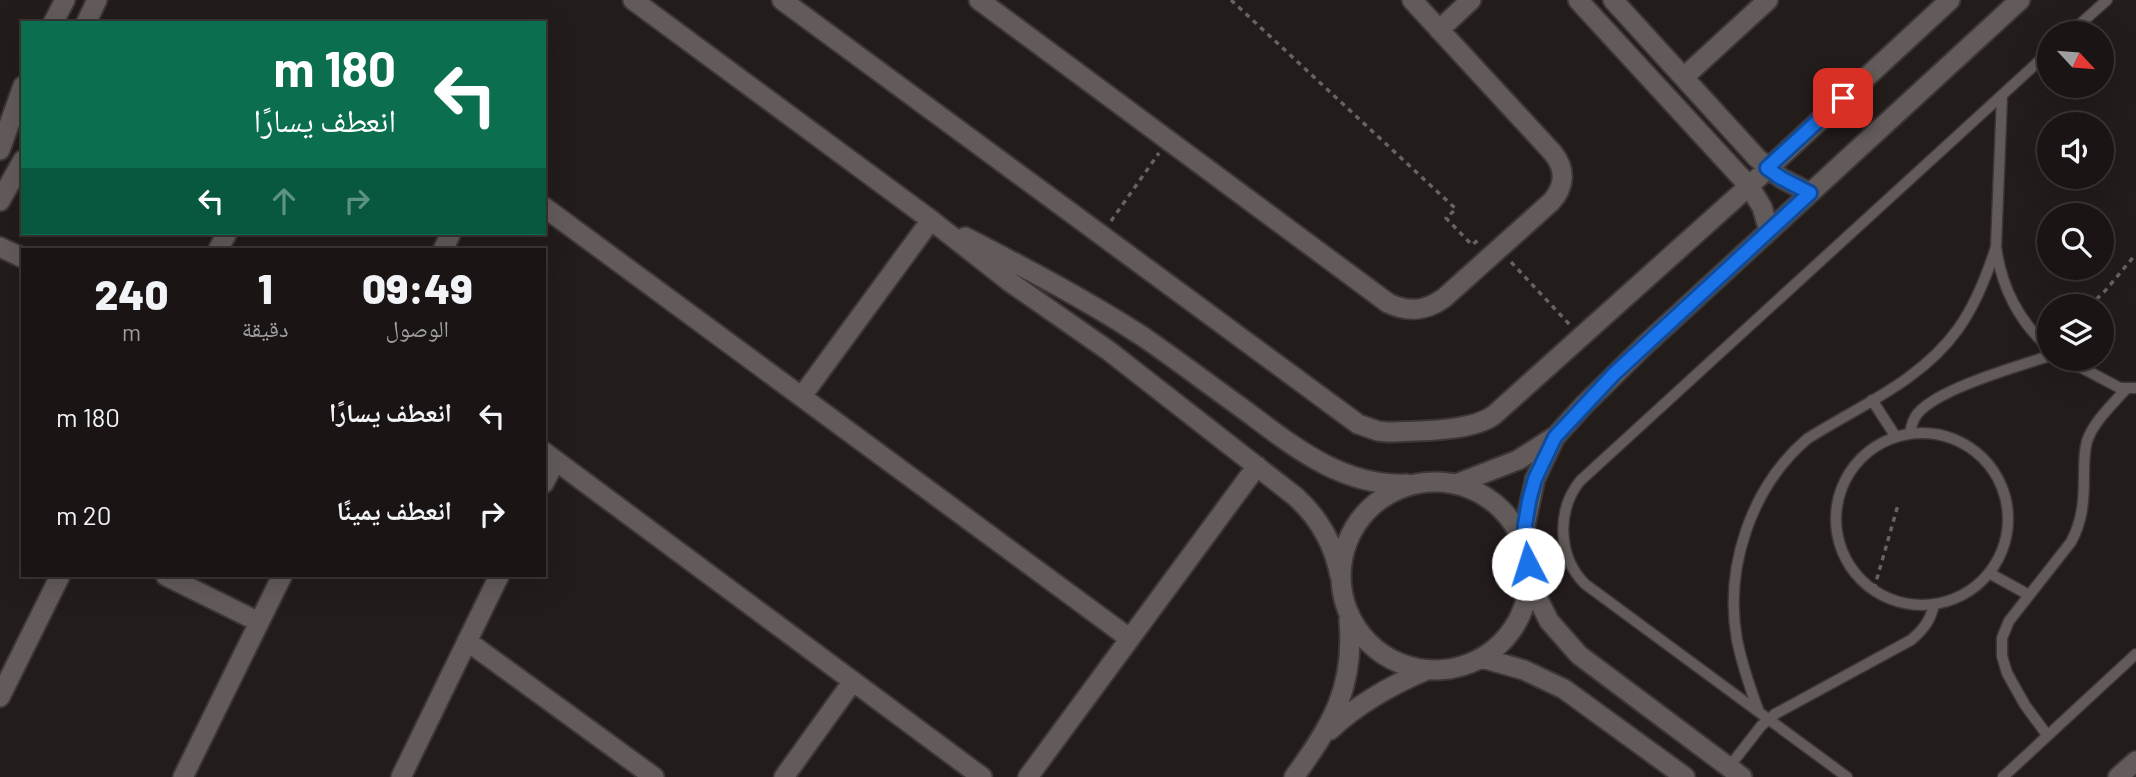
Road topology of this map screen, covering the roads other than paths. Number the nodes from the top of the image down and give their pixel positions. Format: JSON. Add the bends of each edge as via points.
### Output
{"nodes":[{"id":1,"x":65,"y":0,"type":"edge"},
{"id":2,"x":96,"y":0,"type":"edge"},
{"id":3,"x":633,"y":0,"type":"edge"},
{"id":4,"x":782,"y":0,"type":"edge"},
{"id":5,"x":979,"y":0,"type":"edge"},
{"id":6,"x":1412,"y":0,"type":"edge"},
{"id":7,"x":1471,"y":0,"type":"edge"},
{"id":8,"x":1578,"y":0,"type":"edge"},
{"id":9,"x":1613,"y":0,"type":"edge"},
{"id":10,"x":1768,"y":0,"type":"edge"},
{"id":11,"x":1950,"y":0,"type":"edge"},
{"id":12,"x":2020,"y":0,"type":"edge"},
{"id":13,"x":2107,"y":0,"type":"edge"},
{"id":14,"x":54,"y":21,"type":"edge"},
{"id":15,"x":87,"y":21,"type":"edge"},
{"id":16,"x":2083,"y":21,"type":"edge"},
{"id":17,"x":1439,"y":30,"type":"junction"},
{"id":18,"x":2037,"y":63,"type":"edge"},
{"id":19,"x":1684,"y":77,"type":"junction"},
{"id":20,"x":21,"y":91,"type":"edge"},
{"id":21,"x":2002,"y":96,"type":"junction"},
{"id":22,"x":0,"y":150,"type":"edge"},
{"id":23,"x":21,"y":164,"type":"edge"},
{"id":24,"x":1767,"y":168,"type":"junction"},
{"id":25,"x":1749,"y":186,"type":"junction"},
{"id":26,"x":1810,"y":193,"type":"junction"},
{"id":27,"x":0,"y":201,"type":"edge"},
{"id":28,"x":546,"y":208,"type":"edge"},
{"id":29,"x":931,"y":220,"type":"junction"},
{"id":30,"x":1769,"y":231,"type":"junction"},
{"id":31,"x":0,"y":247,"type":"edge"},
{"id":32,"x":1996,"y":247,"type":"junction"},
{"id":33,"x":21,"y":257,"type":"edge"},
{"id":34,"x":2037,"y":336,"type":"edge"},
{"id":35,"x":2037,"y":360,"type":"edge"},
{"id":36,"x":2092,"y":371,"type":"edge"},
{"id":37,"x":2131,"y":388,"type":"edge"},
{"id":38,"x":802,"y":397,"type":"junction"},
{"id":39,"x":1872,"y":400,"type":"junction"},
{"id":40,"x":1910,"y":434,"type":"junction"},
{"id":41,"x":1555,"y":437,"type":"junction"},
{"id":42,"x":1896,"y":437,"type":"junction"},
{"id":43,"x":550,"y":457,"type":"edge"},
{"id":44,"x":1257,"y":466,"type":"junction"},
{"id":45,"x":546,"y":474,"type":"edge"},
{"id":46,"x":1412,"y":484,"type":"junction"},
{"id":47,"x":1456,"y":484,"type":"junction"},
{"id":48,"x":1525,"y":548,"type":"junction"},
{"id":49,"x":1989,"y":573,"type":"junction"},
{"id":50,"x":1340,"y":576,"type":"junction"},
{"id":51,"x":60,"y":577,"type":"edge"},
{"id":52,"x":168,"y":577,"type":"edge"},
{"id":53,"x":282,"y":577,"type":"edge"},
{"id":54,"x":499,"y":577,"type":"edge"},
{"id":55,"x":1529,"y":580,"type":"junction"},
{"id":56,"x":2029,"y":595,"type":"junction"},
{"id":57,"x":1934,"y":604,"type":"junction"},
{"id":58,"x":1349,"y":616,"type":"junction"},
{"id":59,"x":259,"y":622,"type":"junction"},
{"id":60,"x":1129,"y":638,"type":"junction"},
{"id":61,"x":467,"y":641,"type":"junction"},
{"id":62,"x":2136,"y":654,"type":"edge"},
{"id":63,"x":1482,"y":658,"type":"junction"},
{"id":64,"x":1427,"y":670,"type":"junction"},
{"id":65,"x":853,"y":681,"type":"junction"},
{"id":66,"x":0,"y":697,"type":"edge"},
{"id":67,"x":1763,"y":716,"type":"junction"},
{"id":68,"x":2047,"y":735,"type":"junction"},
{"id":69,"x":1322,"y":738,"type":"junction"},
{"id":70,"x":2136,"y":761,"type":"edge"},
{"id":71,"x":1736,"y":772,"type":"edge"},
{"id":72,"x":183,"y":777,"type":"edge"},
{"id":73,"x":401,"y":777,"type":"edge"},
{"id":74,"x":653,"y":777,"type":"edge"},
{"id":75,"x":784,"y":777,"type":"edge"},
{"id":76,"x":982,"y":777,"type":"edge"},
{"id":77,"x":1028,"y":777,"type":"edge"},
{"id":78,"x":1294,"y":777,"type":"edge"},
{"id":79,"x":1685,"y":777,"type":"edge"},
{"id":80,"x":1847,"y":777,"type":"edge"},
{"id":81,"x":2003,"y":777,"type":"edge"},
{"id":82,"x":2118,"y":777,"type":"edge"}],
"edges":[{"from":1,"to":14,"type":"street"},
{"from":2,"to":15,"type":"street"},
{"from":3,"to":29,"type":"street"},
{"from":4,"to":25,"type":"street","via":[[1359,424],[1378,431],[1470,426],[1487,420]]},
{"from":5,"to":17,"type":"street","via":[[1388,303],[1417,310],[1436,304],[1561,189],[1559,160]]},
{"from":6,"to":17,"type":"street"},
{"from":7,"to":17,"type":"street"},
{"from":8,"to":25,"type":"street"},
{"from":9,"to":19,"type":"street"},
{"from":10,"to":19,"type":"street"},
{"from":11,"to":24,"type":"street"},
{"from":12,"to":26,"type":"street"},
{"from":13,"to":16,"type":"lane"},
{"from":18,"to":21,"type":"lane"},
{"from":19,"to":24,"type":"street"},
{"from":20,"to":22,"type":"street"},
{"from":21,"to":32,"type":"lane"},
{"from":21,"to":67,"type":"lane","via":[[1590,472],[1568,499],[1563,530],[1578,577]]},
{"from":23,"to":27,"type":"street"},
{"from":24,"to":25,"type":"street"},
{"from":24,"to":26,"type":"street"},
{"from":25,"to":30,"type":"street"},
{"from":26,"to":30,"type":"street"},
{"from":28,"to":38,"type":"street"},
{"from":29,"to":38,"type":"street"},
{"from":29,"to":44,"type":"street"},
{"from":29,"to":46,"type":"street","via":[[1115,319],[1317,461],[1363,480]]},
{"from":30,"to":41,"type":"street","via":[[1614,374]]},
{"from":31,"to":33,"type":"street"},
{"from":32,"to":34,"type":"lane","via":[[2001,276],[2013,303]]},
{"from":32,"to":39,"type":"lane","via":[[1958,330],[1927,363]]},
{"from":35,"to":40,"type":"lane","via":[[1946,394],[1920,411]]},
{"from":36,"to":37,"type":"lane"},
{"from":37,"to":56,"type":"lane","via":[[2096,423],[2088,439],[2077,532]]},
{"from":38,"to":60,"type":"street"},
{"from":39,"to":42,"type":"lane"},
{"from":39,"to":67,"type":"lane","via":[[1795,450],[1766,488],[1745,533],[1735,583],[1735,620],[1742,664]]},
{"from":40,"to":42,"type":"lane"},
{"from":40,"to":49,"type":"lane","via":[[1938,434],[1964,443],[1992,468],[2007,511],[2006,539]]},
{"from":41,"to":47,"type":"street","via":[[1518,460]]},
{"from":41,"to":48,"type":"street","via":[[1529,501]]},
{"from":42,"to":57,"type":"lane","via":[[1872,450],[1852,469],[1838,502],[1838,529],[1854,571],[1874,589],[1898,601]]},
{"from":43,"to":45,"type":"street"},
{"from":43,"to":65,"type":"street"},
{"from":44,"to":50,"type":"street","via":[[1317,519],[1333,546]]},
{"from":44,"to":60,"type":"street"},
{"from":46,"to":47,"type":"street"},
{"from":46,"to":50,"type":"street","via":[[1389,494],[1353,528]]},
{"from":47,"to":48,"type":"street","via":[[1479,492],[1499,507]]},
{"from":48,"to":55,"type":"street"},
{"from":49,"to":56,"type":"lane"},
{"from":49,"to":57,"type":"lane","via":[[1970,590]]},
{"from":50,"to":58,"type":"street"},
{"from":51,"to":66,"type":"street"},
{"from":52,"to":59,"type":"street"},
{"from":53,"to":59,"type":"street"},
{"from":54,"to":61,"type":"street"},
{"from":55,"to":63,"type":"street","via":[[1515,625]]},
{"from":55,"to":71,"type":"street","via":[[1549,621],[1579,655]]},
{"from":56,"to":68,"type":"lane","via":[[2005,629],[2002,656],[2016,690]]},
{"from":57,"to":67,"type":"lane","via":[[1924,628],[1911,640]]},
{"from":58,"to":64,"type":"street","via":[[1380,654]]},
{"from":58,"to":69,"type":"street","via":[[1351,641],[1343,691]]},
{"from":59,"to":72,"type":"street"},
{"from":60,"to":77,"type":"street"},
{"from":61,"to":73,"type":"street"},
{"from":61,"to":74,"type":"street"},
{"from":62,"to":68,"type":"lane"},
{"from":63,"to":64,"type":"street","via":[[1455,668]]},
{"from":63,"to":79,"type":"street","via":[[1524,670],[1564,689]]},
{"from":64,"to":69,"type":"street","via":[[1371,698]]},
{"from":65,"to":75,"type":"street"},
{"from":65,"to":76,"type":"street"},
{"from":67,"to":71,"type":"lane"},
{"from":67,"to":80,"type":"lane"},
{"from":68,"to":81,"type":"lane"},
{"from":69,"to":78,"type":"street"},
{"from":70,"to":82,"type":"street"}]}
